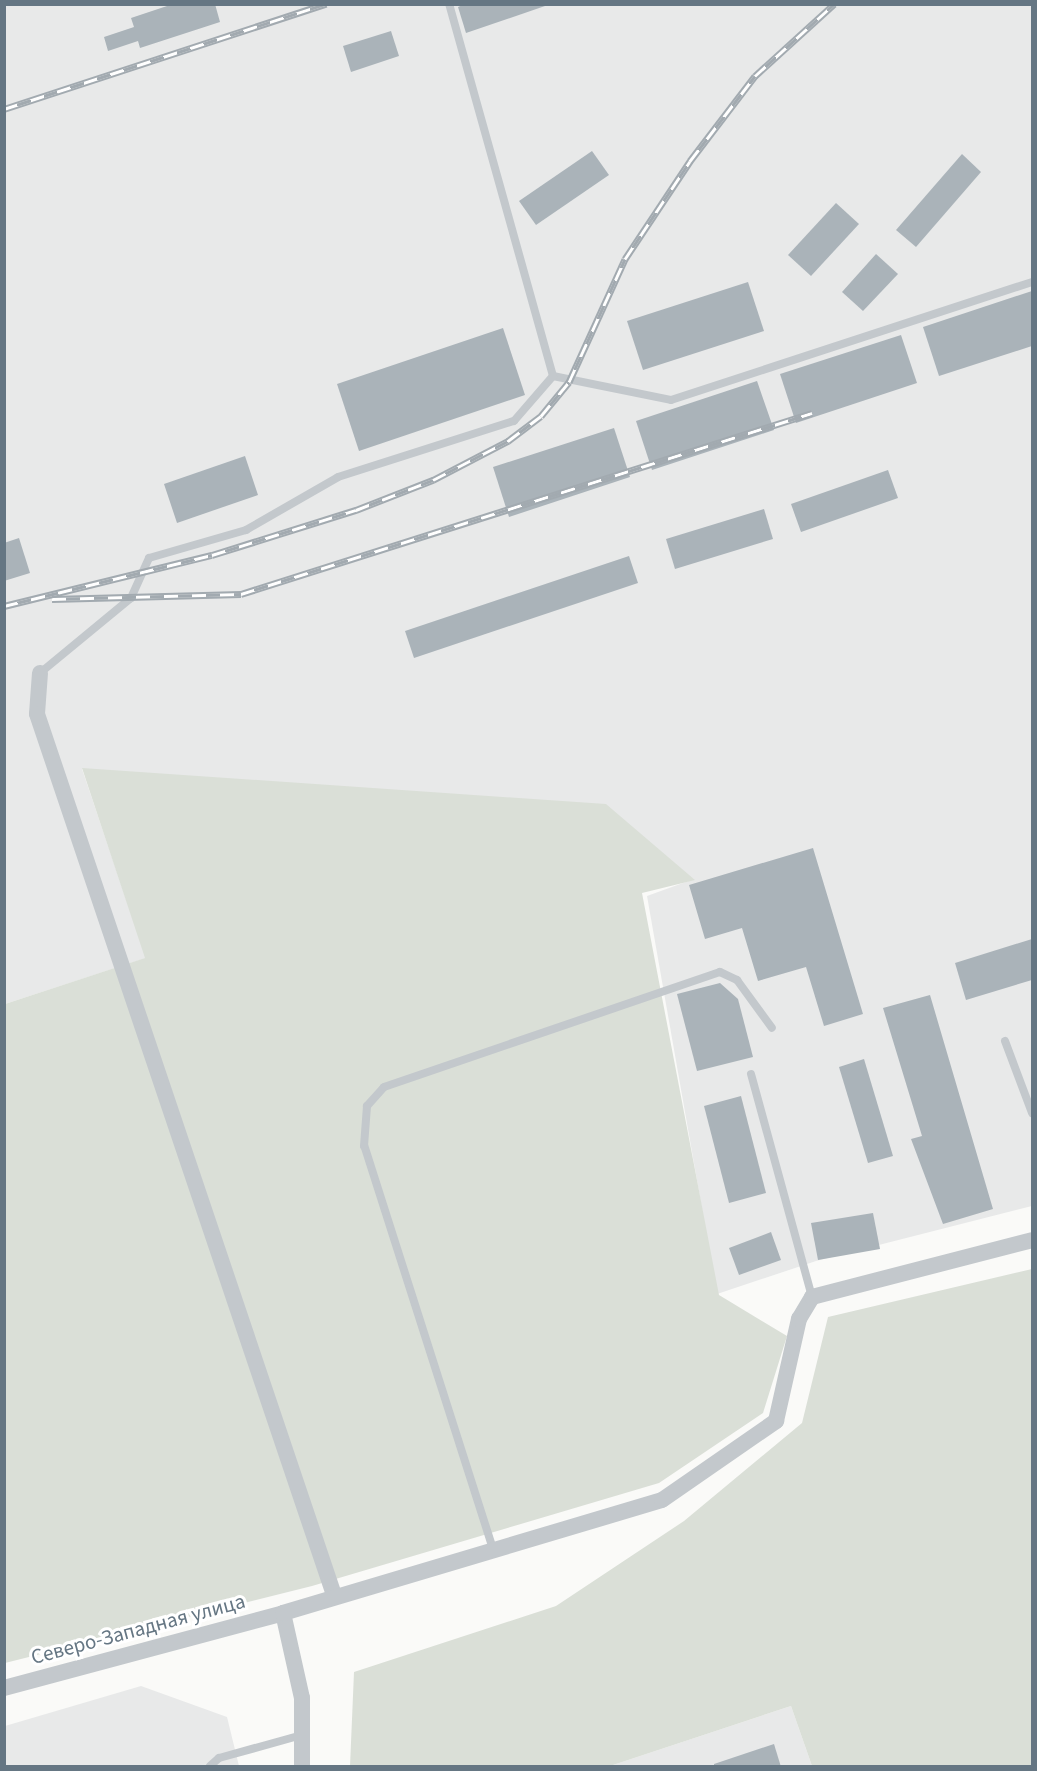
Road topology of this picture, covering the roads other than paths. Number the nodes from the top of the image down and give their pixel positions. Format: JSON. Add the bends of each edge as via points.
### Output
{"nodes":[{"id":1,"x":449,"y":4,"type":"edge"},
{"id":2,"x":1032,"y":282,"type":"edge"},
{"id":3,"x":553,"y":376,"type":"junction"},
{"id":4,"x":40,"y":673,"type":"joint"},
{"id":5,"x":772,"y":1028,"type":"dead end"},
{"id":6,"x":1005,"y":1041,"type":"dead end"},
{"id":7,"x":751,"y":1074,"type":"dead end"},
{"id":8,"x":1032,"y":1113,"type":"edge"},
{"id":9,"x":1032,"y":1240,"type":"edge"},
{"id":10,"x":812,"y":1297,"type":"junction"},
{"id":11,"x":493,"y":1549,"type":"junction"},
{"id":12,"x":334,"y":1595,"type":"junction"},
{"id":13,"x":283,"y":1613,"type":"junction"},
{"id":14,"x":4,"y":1688,"type":"edge"},
{"id":15,"x":302,"y":1735,"type":"junction"},
{"id":16,"x":210,"y":1767,"type":"edge"},
{"id":17,"x":302,"y":1767,"type":"edge"}],
"edges":[{"from":1,"to":3,"type":"lane"},
{"from":2,"to":3,"type":"lane","via":[[671,400]]},
{"from":3,"to":4,"type":"lane","via":[[514,421],[338,477],[246,530],[149,558],[131,598]]},
{"from":4,"to":12,"type":"street","via":[[37,714]]},
{"from":5,"to":11,"type":"lane","via":[[737,980],[720,972],[384,1086],[367,1106],[364,1146]]},
{"from":6,"to":8,"type":"lane"},
{"from":7,"to":10,"type":"lane"},
{"from":9,"to":10,"type":"street"},
{"from":10,"to":11,"type":"street","name":"Северо-Западная улица","via":[[798,1319],[776,1421],[662,1500]]},
{"from":11,"to":12,"type":"street","name":"Северо-Западная улица"},
{"from":12,"to":13,"type":"street","name":"Северо-Западная улица"},
{"from":13,"to":14,"type":"street","name":"Северо-Западная улица"},
{"from":13,"to":15,"type":"street","via":[[298,1669]]},
{"from":15,"to":16,"type":"lane","via":[[219,1758]]},
{"from":15,"to":17,"type":"street"}]}
